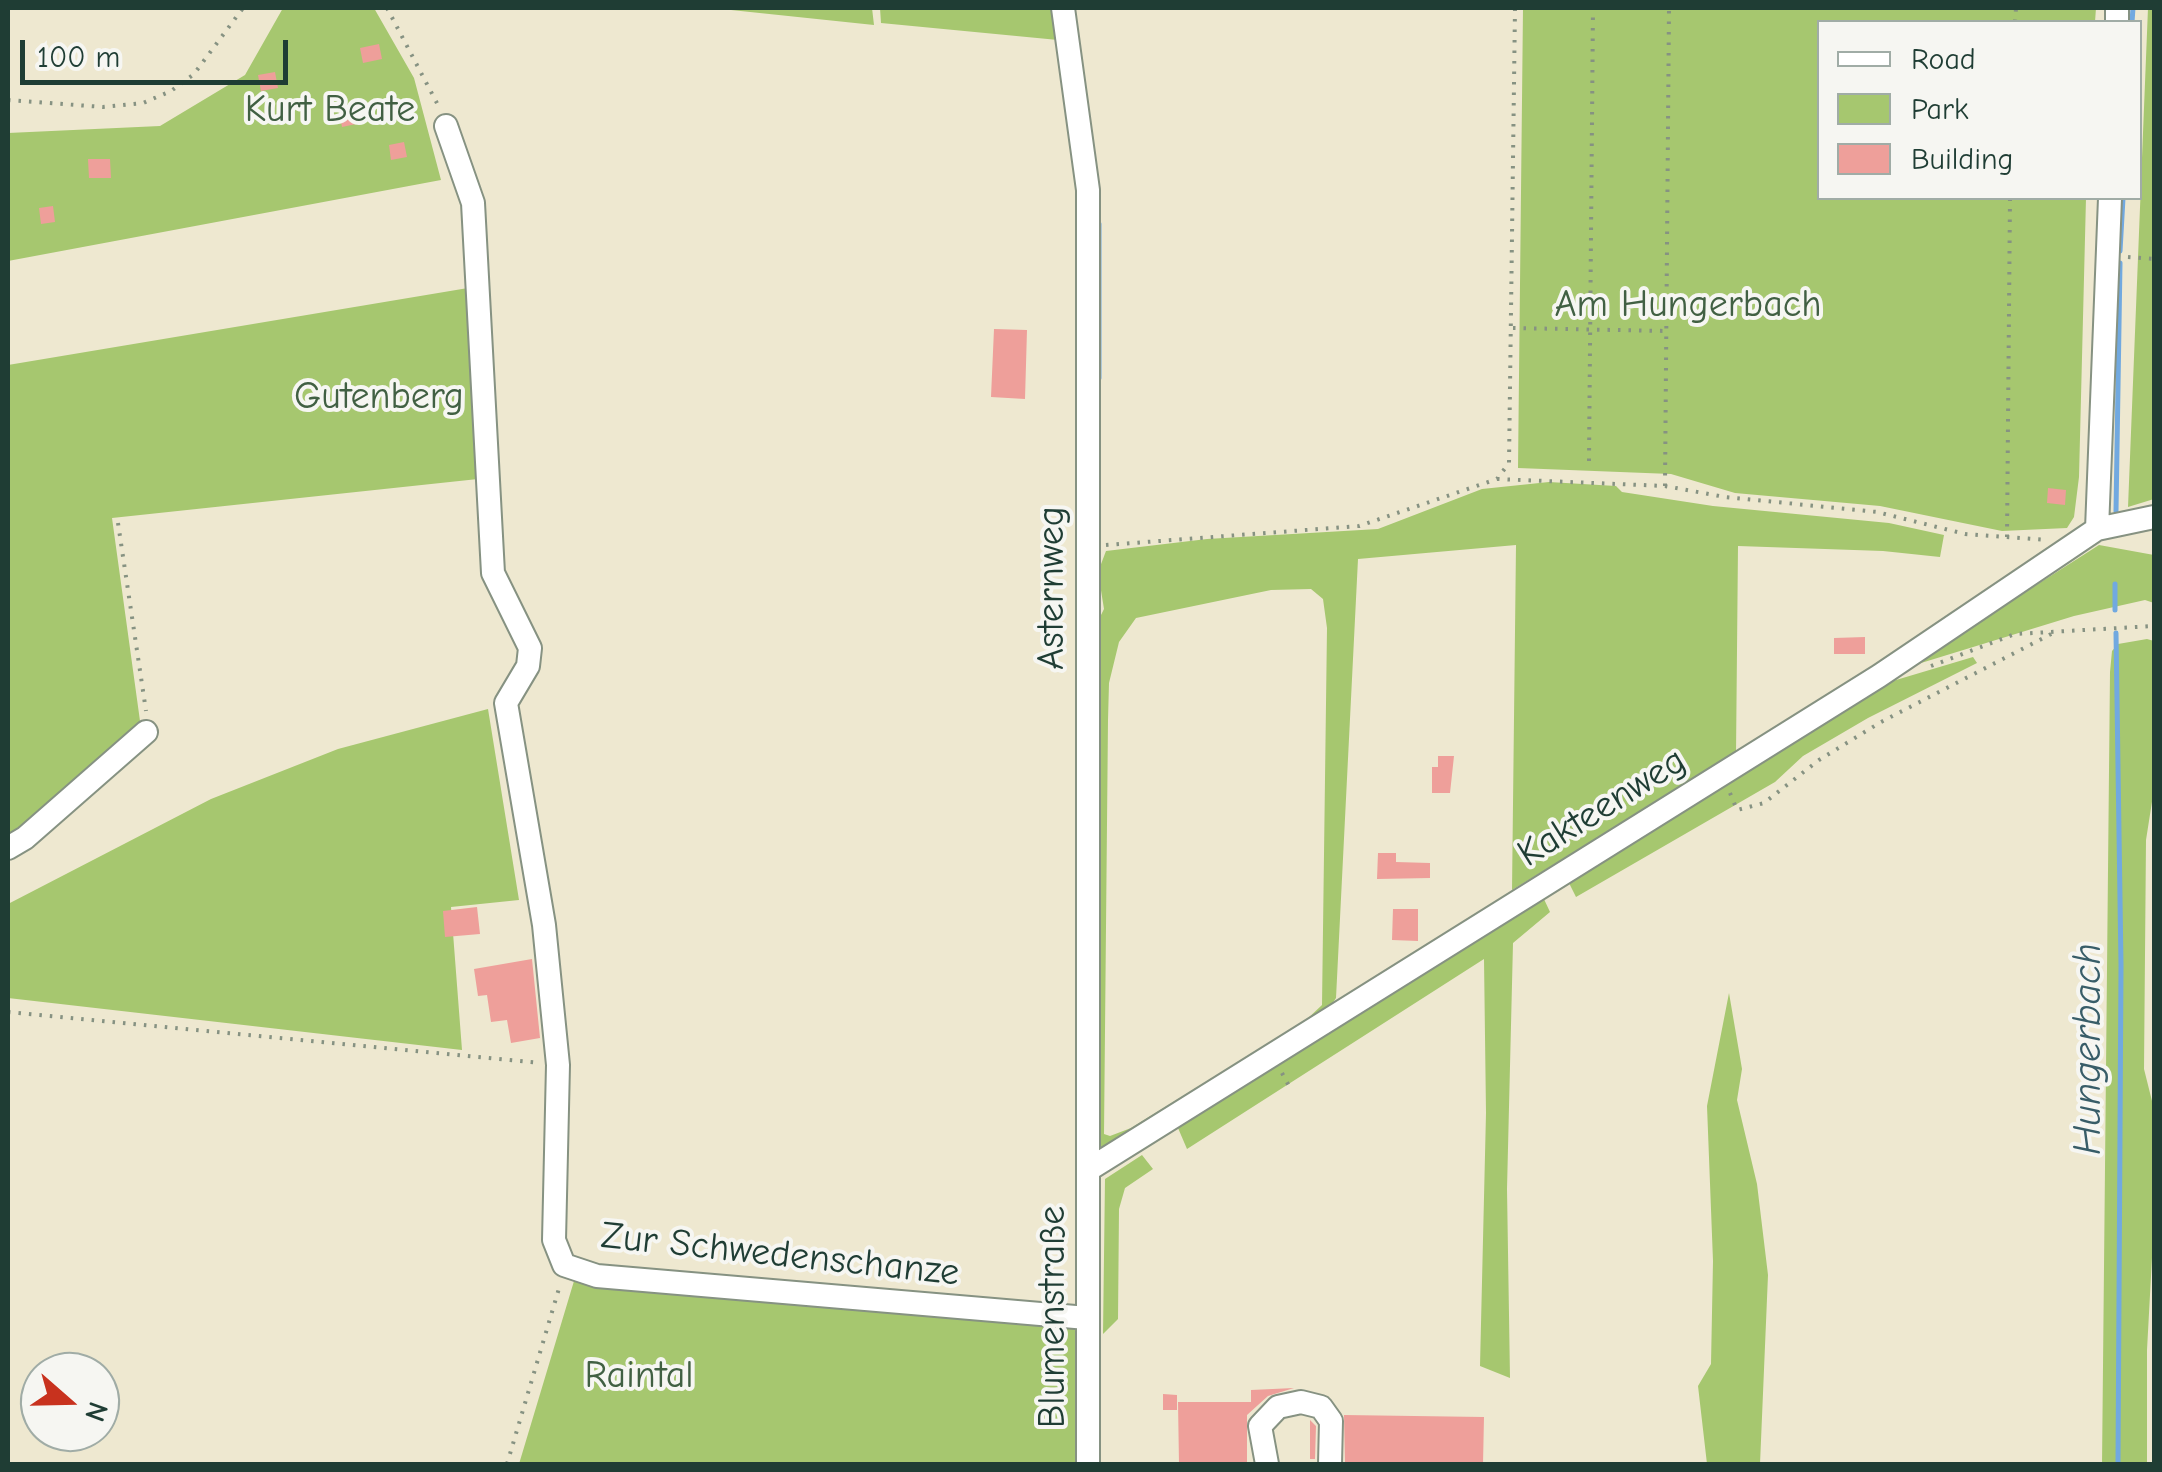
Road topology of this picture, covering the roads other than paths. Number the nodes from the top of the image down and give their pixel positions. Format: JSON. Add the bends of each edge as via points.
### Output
{"nodes":[{"id":1,"x":1063,"y":8,"type":"edge"},
{"id":2,"x":446,"y":126,"type":"road end"},
{"id":3,"x":2110,"y":200,"type":"edge"},
{"id":4,"x":2154,"y":517,"type":"edge"},
{"id":5,"x":2087,"y":535,"type":"junction"},
{"id":6,"x":146,"y":732,"type":"road end"},
{"id":7,"x":8,"y":848,"type":"edge"},
{"id":8,"x":1088,"y":1170,"type":"junction"},
{"id":9,"x":1087,"y":1318,"type":"junction"},
{"id":10,"x":1088,"y":1464,"type":"edge"},
{"id":11,"x":1267,"y":1464,"type":"edge"},
{"id":12,"x":1330,"y":1464,"type":"edge"}],
"edges":[{"from":1,"to":8,"type":"street","name":"Asternweg","via":[[1088,190]]},
{"from":2,"to":9,"type":"street","name":"Zur Schwedenschanze","via":[[473,203],[493,573],[530,648],[528,666],[506,703],[544,925],[558,1064],[554,1240],[564,1265],[617,1278]]},
{"from":3,"to":5,"type":"street"},
{"from":4,"to":5,"type":"street","name":"Kakteenweg"},
{"from":5,"to":8,"type":"street","name":"Kakteenweg","via":[[1879,676]]},
{"from":6,"to":7,"type":"street"},
{"from":8,"to":9,"type":"street","name":"Blumenstraße"},
{"from":9,"to":10,"type":"street","name":"Blumenstraße"},
{"from":11,"to":12,"type":"street","via":[[1260,1426],[1278,1407],[1300,1402],[1322,1406],[1330,1420]]}]}
